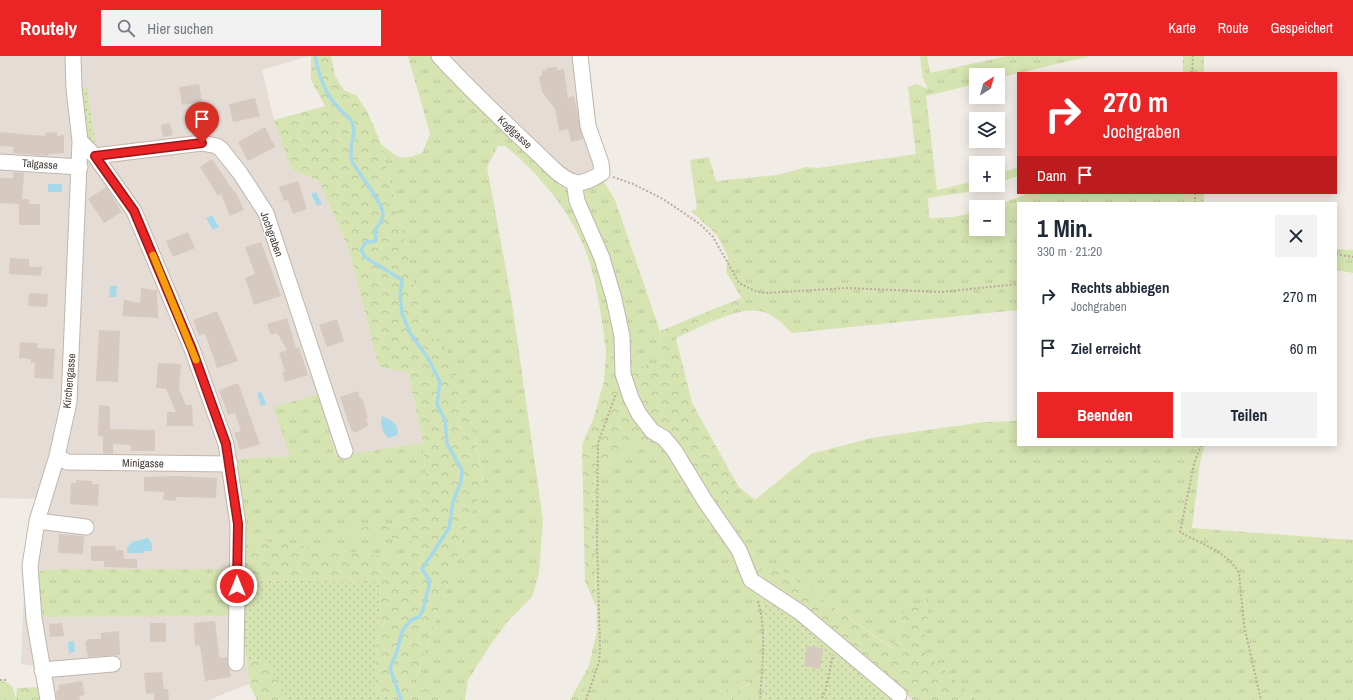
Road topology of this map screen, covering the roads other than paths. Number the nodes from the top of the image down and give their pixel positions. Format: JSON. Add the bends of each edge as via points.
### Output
{"nodes":[{"id":1,"x":73,"y":56,"type":"edge"},
{"id":2,"x":439,"y":56,"type":"edge"},
{"id":3,"x":580,"y":56,"type":"edge"},
{"id":4,"x":80,"y":141,"type":"junction"},
{"id":5,"x":95,"y":156,"type":"junction"},
{"id":6,"x":0,"y":162,"type":"edge"},
{"id":7,"x":80,"y":167,"type":"junction"},
{"id":8,"x":574,"y":182,"type":"junction"},
{"id":9,"x":345,"y":451,"type":"dead end"},
{"id":10,"x":57,"y":456,"type":"junction"},
{"id":11,"x":230,"y":464,"type":"junction"},
{"id":12,"x":37,"y":521,"type":"junction"},
{"id":13,"x":86,"y":527,"type":"dead end"},
{"id":14,"x":236,"y":663,"type":"dead end"},
{"id":15,"x":113,"y":664,"type":"dead end"},
{"id":16,"x":42,"y":670,"type":"junction"},
{"id":17,"x":899,"y":695,"type":"dead end"},
{"id":18,"x":48,"y":700,"type":"edge"}],
"edges":[{"from":1,"to":4,"type":"street","name":"Kirchengasse"},
{"from":2,"to":8,"type":"street","name":"Koglgasse","via":[[535,151]]},
{"from":3,"to":8,"type":"street","via":[[588,126],[602,173],[588,181]]},
{"from":4,"to":5,"type":"street"},
{"from":4,"to":7,"type":"street","name":"Kirchengasse"},
{"from":5,"to":9,"type":"street","name":"Jochgraben","via":[[202,143],[217,146],[224,152],[266,213]]},
{"from":5,"to":11,"type":"street","via":[[134,211],[192,349],[226,444]]},
{"from":6,"to":7,"type":"street","name":"Talgasse"},
{"from":7,"to":10,"type":"street","name":"Kirchengasse","via":[[69,402]]},
{"from":8,"to":17,"type":"street","via":[[578,200],[602,258],[614,299],[622,336],[623,374],[631,398],[640,414],[652,431],[664,438],[674,450],[739,550],[751,580],[801,612]]},
{"from":10,"to":11,"type":"street","name":"Minigasse","via":[[67,462]]},
{"from":10,"to":12,"type":"street","name":"Kirchengasse"},
{"from":11,"to":14,"type":"street","via":[[238,524]]},
{"from":12,"to":13,"type":"street"},
{"from":12,"to":16,"type":"street","name":"Kirchengasse","via":[[30,566]]},
{"from":15,"to":16,"type":"street"},
{"from":16,"to":18,"type":"street","name":"Kirchengasse"}]}
